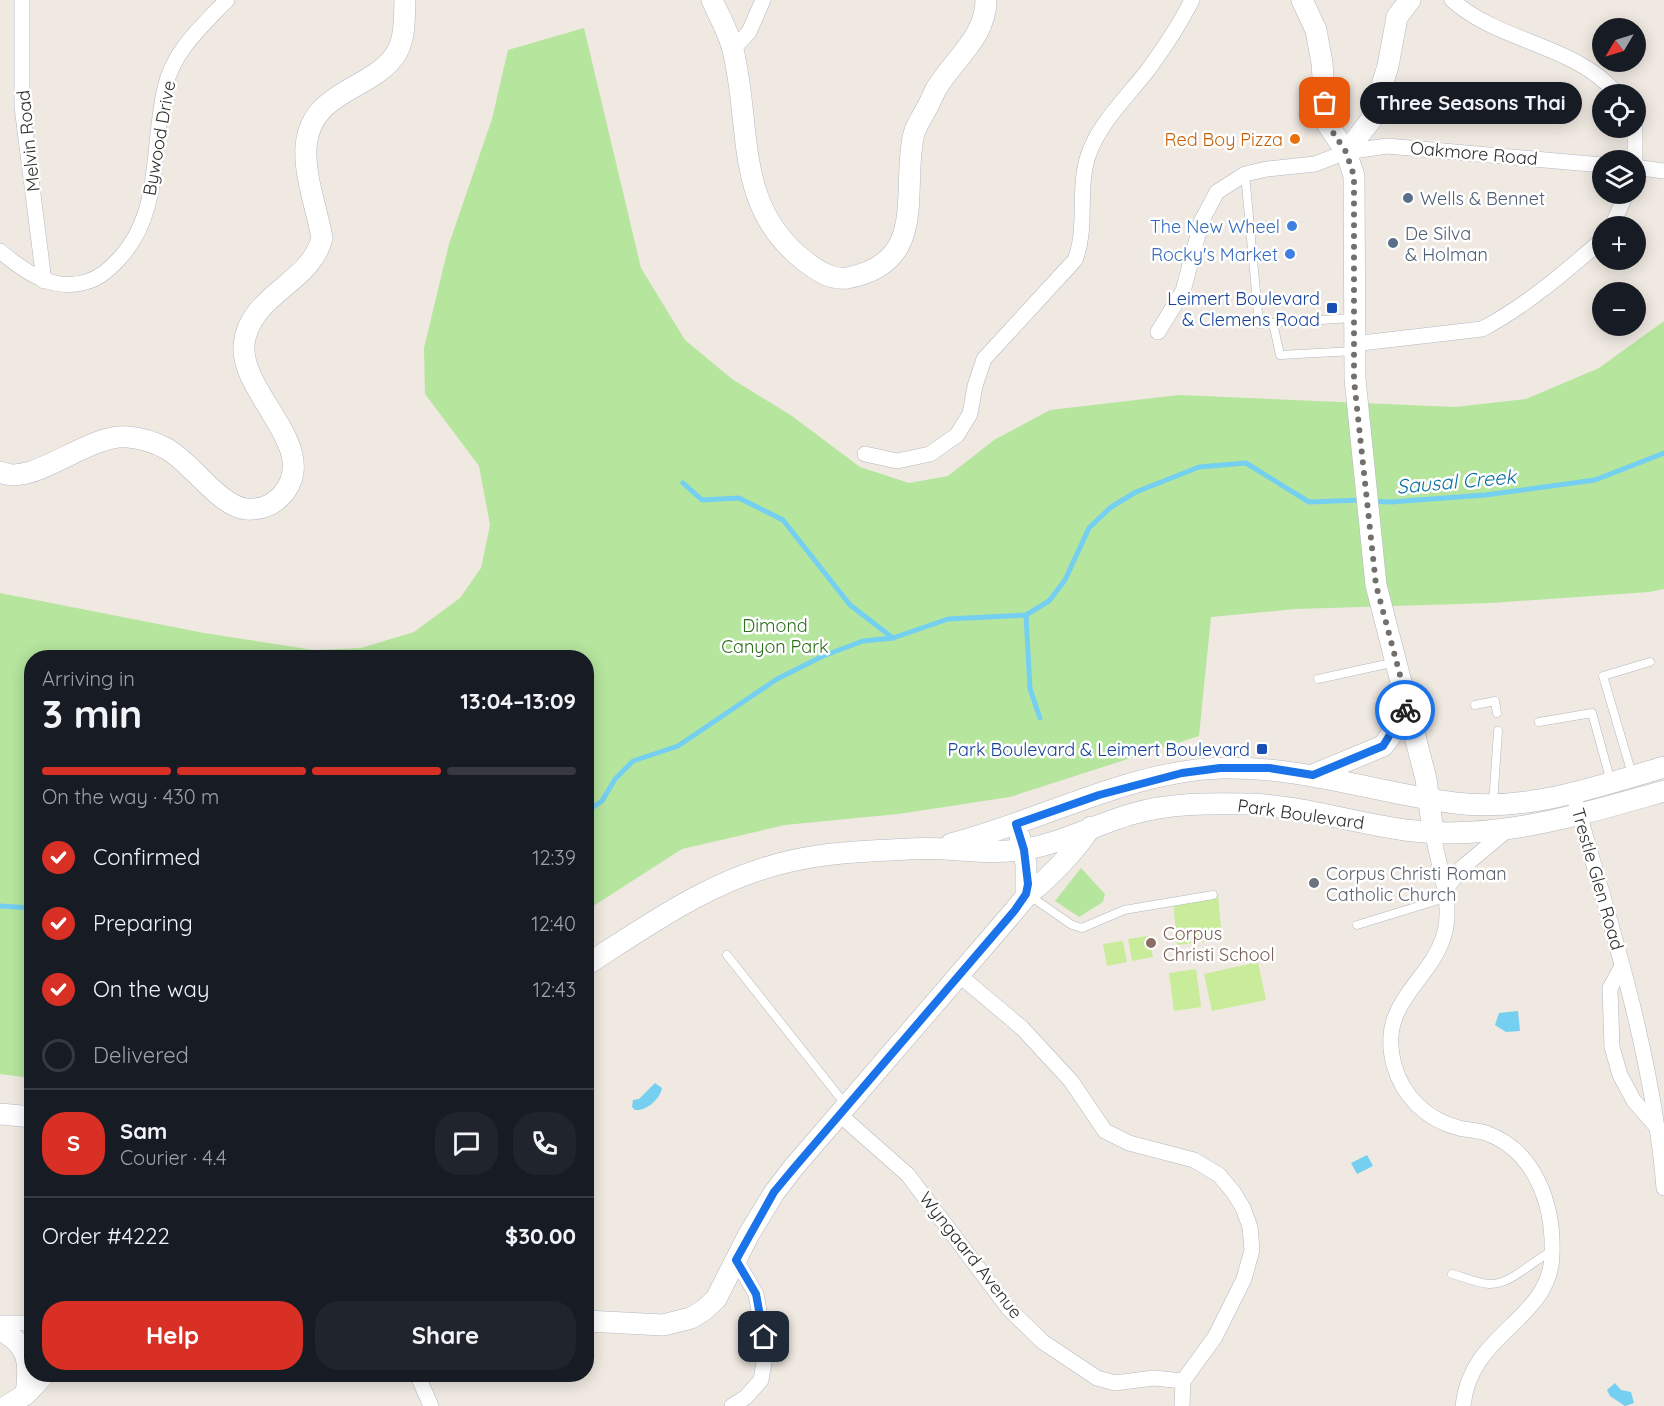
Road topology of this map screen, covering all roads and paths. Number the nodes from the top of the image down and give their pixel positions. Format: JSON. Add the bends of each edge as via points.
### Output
{"nodes":[{"id":1,"x":22,"y":0,"type":"edge"},
{"id":2,"x":227,"y":0,"type":"edge"},
{"id":3,"x":405,"y":0,"type":"edge"},
{"id":4,"x":712,"y":0,"type":"edge"},
{"id":5,"x":763,"y":0,"type":"edge"},
{"id":6,"x":986,"y":0,"type":"edge"},
{"id":7,"x":1192,"y":0,"type":"edge"},
{"id":8,"x":1302,"y":0,"type":"edge"},
{"id":9,"x":1410,"y":0,"type":"edge"},
{"id":10,"x":1452,"y":0,"type":"edge"},
{"id":11,"x":733,"y":49,"type":"junction"},
{"id":12,"x":1608,"y":84,"type":"edge"},
{"id":13,"x":1346,"y":152,"type":"junction"},
{"id":14,"x":1592,"y":164,"type":"edge"},
{"id":15,"x":1646,"y":169,"type":"edge"},
{"id":16,"x":1664,"y":171,"type":"edge"},
{"id":17,"x":1245,"y":174,"type":"junction"},
{"id":18,"x":1592,"y":249,"type":"edge"},
{"id":19,"x":0,"y":251,"type":"edge"},
{"id":20,"x":44,"y":281,"type":"junction"},
{"id":21,"x":1354,"y":318,"type":"junction"},
{"id":22,"x":1273,"y":323,"type":"junction"},
{"id":23,"x":1158,"y":332,"type":"dead end"},
{"id":24,"x":1354,"y":347,"type":"junction"},
{"id":25,"x":865,"y":454,"type":"dead end"},
{"id":26,"x":0,"y":472,"type":"edge"},
{"id":27,"x":1394,"y":653,"type":"junction"},
{"id":28,"x":1650,"y":662,"type":"dead end"},
{"id":29,"x":1318,"y":679,"type":"dead end"},
{"id":30,"x":1408,"y":705,"type":"junction"},
{"id":31,"x":1475,"y":705,"type":"dead end"},
{"id":32,"x":1497,"y":713,"type":"dead end"},
{"id":33,"x":1539,"y":722,"type":"dead end"},
{"id":34,"x":1498,"y":731,"type":"dead end"},
{"id":35,"x":1664,"y":767,"type":"edge"},
{"id":36,"x":1313,"y":775,"type":"junction"},
{"id":37,"x":1633,"y":776,"type":"junction"},
{"id":38,"x":1611,"y":783,"type":"junction"},
{"id":39,"x":1664,"y":791,"type":"edge"},
{"id":40,"x":1573,"y":793,"type":"junction"},
{"id":41,"x":1429,"y":797,"type":"junction"},
{"id":42,"x":1492,"y":804,"type":"junction"},
{"id":43,"x":1580,"y":815,"type":"junction"},
{"id":44,"x":1016,"y":824,"type":"junction"},
{"id":45,"x":1091,"y":827,"type":"junction"},
{"id":46,"x":1506,"y":831,"type":"junction"},
{"id":47,"x":1433,"y":832,"type":"junction"},
{"id":48,"x":939,"y":847,"type":"junction"},
{"id":49,"x":1024,"y":850,"type":"junction"},
{"id":50,"x":1026,"y":894,"type":"junction"},
{"id":51,"x":1213,"y":895,"type":"dead end"},
{"id":52,"x":1445,"y":895,"type":"junction"},
{"id":53,"x":1357,"y":925,"type":"dead end"},
{"id":54,"x":726,"y":955,"type":"dead end"},
{"id":55,"x":594,"y":960,"type":"edge"},
{"id":56,"x":1622,"y":966,"type":"junction"},
{"id":57,"x":959,"y":975,"type":"junction"},
{"id":58,"x":843,"y":1110,"type":"junction"},
{"id":59,"x":0,"y":1114,"type":"edge"},
{"id":60,"x":24,"y":1117,"type":"edge"},
{"id":61,"x":1656,"y":1126,"type":"junction"},
{"id":62,"x":1664,"y":1188,"type":"edge"},
{"id":63,"x":1552,"y":1251,"type":"junction"},
{"id":64,"x":736,"y":1260,"type":"junction"},
{"id":65,"x":1452,"y":1274,"type":"dead end"},
{"id":66,"x":594,"y":1321,"type":"edge"},
{"id":67,"x":0,"y":1323,"type":"edge"},
{"id":68,"x":24,"y":1323,"type":"edge"},
{"id":69,"x":0,"y":1330,"type":"edge"},
{"id":70,"x":24,"y":1352,"type":"edge"},
{"id":71,"x":1183,"y":1381,"type":"junction"},
{"id":72,"x":28,"y":1382,"type":"edge"},
{"id":73,"x":37,"y":1382,"type":"edge"},
{"id":74,"x":420,"y":1382,"type":"edge"},
{"id":75,"x":26,"y":1394,"type":"junction"},
{"id":76,"x":7,"y":1406,"type":"edge"},
{"id":77,"x":431,"y":1406,"type":"edge"},
{"id":78,"x":732,"y":1406,"type":"edge"},
{"id":79,"x":1182,"y":1406,"type":"edge"},
{"id":80,"x":1463,"y":1406,"type":"edge"}],
"edges":[{"from":1,"to":20,"type":"street","name":"Melvin Road","via":[[22,107]]},
{"from":2,"to":20,"type":"street","name":"Bywood Drive","via":[[183,46],[165,88],[157,164],[148,207],[136,238],[100,277],[74,286]]},
{"from":3,"to":26,"type":"street","via":[[402,42],[393,58],[318,112],[311,127],[306,147],[322,238],[318,253],[304,270],[262,304],[244,346],[258,393],[289,444],[293,467],[288,488],[261,509],[243,509],[225,499],[168,449],[128,436],[101,440],[18,475]]},
{"from":4,"to":11,"type":"street"},
{"from":5,"to":11,"type":"street","via":[[749,32]]},
{"from":6,"to":11,"type":"street","via":[[986,14],[978,35],[936,89],[914,134],[908,222],[899,246],[884,262],[865,273],[843,278],[821,274],[797,255],[771,226],[752,187]]},
{"from":7,"to":25,"type":"street","via":[[1149,69],[1110,115],[1088,156],[1082,241],[1075,260],[984,359],[970,414],[957,435],[930,454],[897,461]]},
{"from":8,"to":13,"type":"street","via":[[1316,30],[1326,122]]},
{"from":9,"to":13,"type":"street","via":[[1398,17],[1371,120]]},
{"from":10,"to":12,"type":"street","via":[[1468,14],[1571,59]]},
{"from":13,"to":14,"type":"street","name":"Oakmore Road","via":[[1388,146]]},
{"from":13,"to":17,"type":"street","name":"Oakmore Road","via":[[1315,164]]},
{"from":13,"to":21,"type":"street","via":[[1354,176]]},
{"from":15,"to":16,"type":"street"},
{"from":17,"to":22,"type":"lane","via":[[1259,324]]},
{"from":17,"to":23,"type":"street","via":[[1217,192],[1202,220],[1183,291]]},
{"from":18,"to":24,"type":"street","via":[[1499,320],[1482,328]]},
{"from":19,"to":20,"type":"street","name":"Bywood Drive"},
{"from":21,"to":22,"type":"lane"},
{"from":21,"to":24,"type":"street"},
{"from":22,"to":24,"type":"lane","via":[[1280,355]]},
{"from":24,"to":27,"type":"street","via":[[1354,380],[1376,585]]},
{"from":27,"to":29,"type":"lane"},
{"from":27,"to":30,"type":"street"},
{"from":28,"to":37,"type":"lane","via":[[1603,676]]},
{"from":30,"to":36,"type":"street","via":[[1383,746]]},
{"from":30,"to":41,"type":"street"},
{"from":31,"to":32,"type":"lane","via":[[1495,701]]},
{"from":33,"to":38,"type":"lane","via":[[1592,713]]},
{"from":34,"to":42,"type":"lane"},
{"from":35,"to":37,"type":"street","name":"Park Boulevard"},
{"from":36,"to":41,"type":"street","name":"Park Boulevard"},
{"from":36,"to":44,"type":"street","name":"Park Boulevard","via":[[1269,768],[1182,773],[1099,795]]},
{"from":37,"to":38,"type":"street","name":"Park Boulevard"},
{"from":38,"to":40,"type":"street","name":"Park Boulevard"},
{"from":39,"to":43,"type":"street","name":"Park Boulevard"},
{"from":40,"to":42,"type":"street","name":"Park Boulevard"},
{"from":40,"to":43,"type":"street","name":"Trestle Glen Road"},
{"from":41,"to":42,"type":"street","name":"Park Boulevard","via":[[1455,803]]},
{"from":41,"to":47,"type":"street"},
{"from":43,"to":46,"type":"street","name":"Park Boulevard"},
{"from":43,"to":56,"type":"street","name":"Trestle Glen Road"},
{"from":44,"to":48,"type":"street","name":"Park Boulevard"},
{"from":44,"to":49,"type":"street"},
{"from":45,"to":47,"type":"street","name":"Park Boulevard","via":[[1180,805],[1251,804]]},
{"from":45,"to":49,"type":"street","name":"Park Boulevard"},
{"from":45,"to":50,"type":"street","via":[[1074,852]]},
{"from":46,"to":47,"type":"street","name":"Park Boulevard"},
{"from":46,"to":52,"type":"street","via":[[1463,867]]},
{"from":47,"to":52,"type":"street"},
{"from":48,"to":49,"type":"street","name":"Park Boulevard","via":[[985,852]]},
{"from":48,"to":55,"type":"street","name":"Park Boulevard","via":[[824,855],[753,871],[685,902]]},
{"from":49,"to":50,"type":"street"},
{"from":50,"to":51,"type":"lane","via":[[1082,928],[1124,909]]},
{"from":50,"to":57,"type":"street"},
{"from":52,"to":53,"type":"lane"},
{"from":52,"to":63,"type":"street","via":[[1448,912],[1439,950],[1399,1006],[1391,1033],[1394,1065],[1406,1092],[1422,1110],[1439,1122],[1485,1133],[1510,1146],[1527,1162],[1542,1189],[1550,1217]]},
{"from":54,"to":58,"type":"lane"},
{"from":56,"to":61,"type":"street","name":"Trestle Glen Road"},
{"from":56,"to":61,"type":"street","name":"Trestle Glen Road","via":[[1610,988],[1612,1047],[1620,1075],[1634,1101]]},
{"from":57,"to":58,"type":"street"},
{"from":57,"to":71,"type":"street","via":[[1022,1028],[1071,1081],[1105,1131],[1129,1143],[1194,1160],[1219,1175],[1243,1208],[1252,1250],[1245,1279],[1215,1337]]},
{"from":58,"to":64,"type":"street","via":[[774,1192]]},
{"from":58,"to":71,"type":"street","name":"Wyngaard Avenue","via":[[908,1175],[1009,1309],[1043,1342],[1097,1378],[1115,1383],[1154,1378]]},
{"from":59,"to":60,"type":"street"},
{"from":61,"to":62,"type":"street","name":"Trestle Glen Road"},
{"from":63,"to":65,"type":"lane","via":[[1510,1279],[1491,1284]]},
{"from":63,"to":80,"type":"street","via":[[1543,1293],[1493,1342],[1468,1382]]},
{"from":64,"to":66,"type":"street","via":[[716,1299],[691,1318],[663,1325]]},
{"from":64,"to":78,"type":"street","via":[[756,1294],[766,1351],[761,1380]]},
{"from":67,"to":68,"type":"street"},
{"from":69,"to":70,"type":"street","via":[[14,1337]]},
{"from":71,"to":79,"type":"street"},
{"from":72,"to":75,"type":"street"},
{"from":73,"to":75,"type":"street"},
{"from":74,"to":77,"type":"street"},
{"from":75,"to":76,"type":"street"}]}
